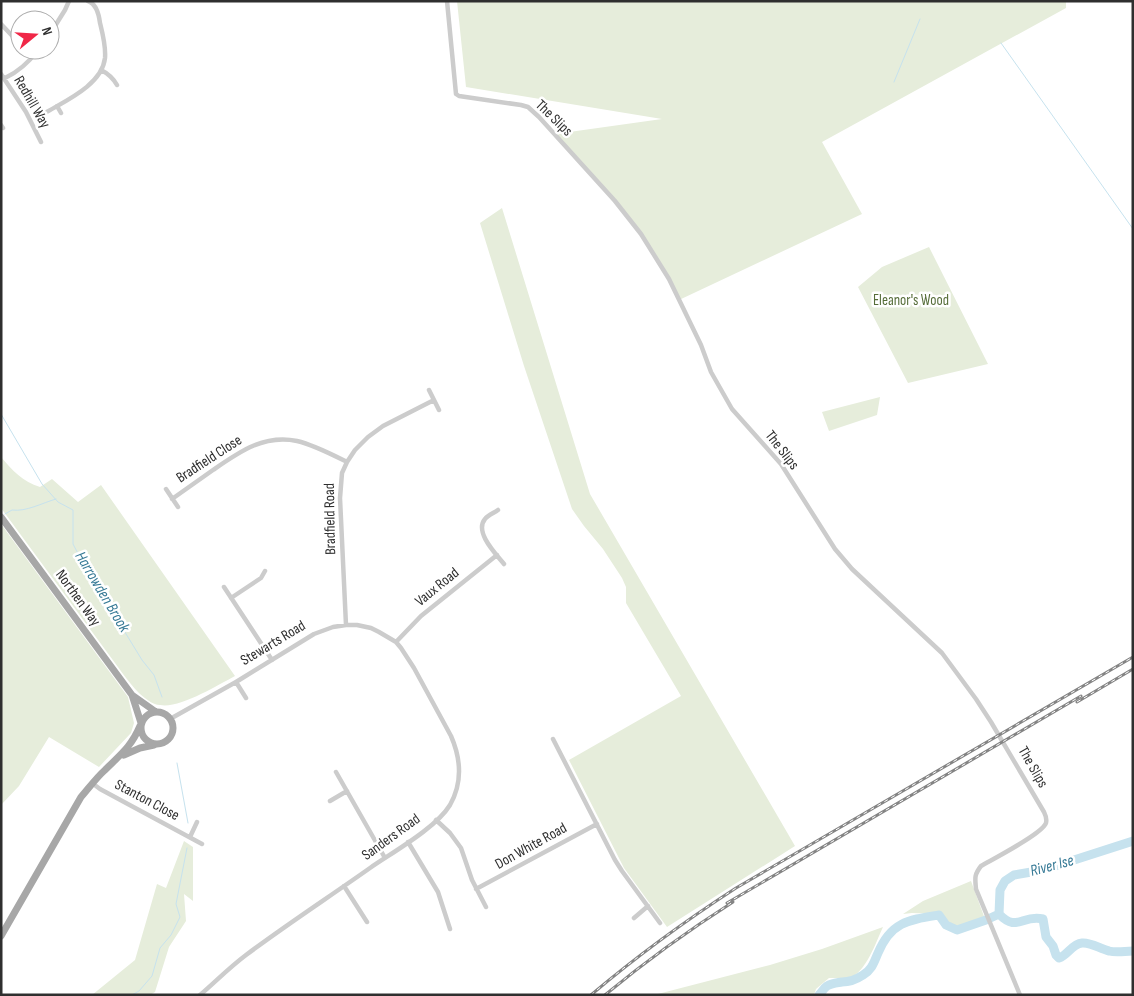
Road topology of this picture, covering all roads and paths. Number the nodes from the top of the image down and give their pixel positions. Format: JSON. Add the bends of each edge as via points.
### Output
{"nodes":[{"id":1,"x":69,"y":1,"type":"edge"},
{"id":2,"x":98,"y":1,"type":"edge"},
{"id":3,"x":447,"y":1,"type":"edge"},
{"id":4,"x":90,"y":2,"type":"edge"},
{"id":5,"x":60,"y":18,"type":"edge"},
{"id":6,"x":1,"y":24,"type":"edge"},
{"id":7,"x":10,"y":33,"type":"edge"},
{"id":8,"x":30,"y":60,"type":"edge"},
{"id":9,"x":101,"y":70,"type":"junction"},
{"id":10,"x":1,"y":74,"type":"edge"},
{"id":11,"x":5,"y":78,"type":"junction"},
{"id":12,"x":117,"y":85,"type":"dead end"},
{"id":13,"x":57,"y":106,"type":"junction"},
{"id":14,"x":45,"y":113,"type":"dead end"},
{"id":15,"x":61,"y":113,"type":"dead end"},
{"id":16,"x":41,"y":142,"type":"dead end"},
{"id":17,"x":430,"y":390,"type":"dead end"},
{"id":18,"x":434,"y":400,"type":"junction"},
{"id":19,"x":439,"y":410,"type":"dead end"},
{"id":20,"x":347,"y":462,"type":"junction"},
{"id":21,"x":166,"y":490,"type":"dead end"},
{"id":22,"x":172,"y":499,"type":"junction"},
{"id":23,"x":178,"y":507,"type":"dead end"},
{"id":24,"x":498,"y":510,"type":"dead end"},
{"id":25,"x":1,"y":517,"type":"edge"},
{"id":26,"x":497,"y":555,"type":"junction"},
{"id":27,"x":504,"y":564,"type":"dead end"},
{"id":28,"x":265,"y":571,"type":"dead end"},
{"id":29,"x":224,"y":586,"type":"dead end"},
{"id":30,"x":231,"y":598,"type":"junction"},
{"id":31,"x":346,"y":625,"type":"junction"},
{"id":32,"x":396,"y":642,"type":"junction"},
{"id":33,"x":272,"y":660,"type":"junction"},
{"id":34,"x":236,"y":682,"type":"junction"},
{"id":35,"x":132,"y":695,"type":"junction"},
{"id":36,"x":246,"y":698,"type":"dead end"},
{"id":37,"x":156,"y":712,"type":"junction"},
{"id":38,"x":170,"y":719,"type":"junction"},
{"id":39,"x":140,"y":724,"type":"junction"},
{"id":40,"x":553,"y":739,"type":"dead end"},
{"id":41,"x":155,"y":745,"type":"junction"},
{"id":42,"x":121,"y":756,"type":"junction"},
{"id":43,"x":336,"y":772,"type":"dead end"},
{"id":44,"x":92,"y":783,"type":"junction"},
{"id":45,"x":347,"y":792,"type":"junction"},
{"id":46,"x":330,"y":801,"type":"dead end"},
{"id":47,"x":436,"y":820,"type":"junction"},
{"id":48,"x":197,"y":822,"type":"dead end"},
{"id":49,"x":597,"y":824,"type":"junction"},
{"id":50,"x":190,"y":837,"type":"junction"},
{"id":51,"x":408,"y":842,"type":"junction"},
{"id":52,"x":202,"y":844,"type":"dead end"},
{"id":53,"x":385,"y":858,"type":"junction"},
{"id":54,"x":344,"y":886,"type":"junction"},
{"id":55,"x":476,"y":889,"type":"junction"},
{"id":56,"x":648,"y":906,"type":"junction"},
{"id":57,"x":486,"y":907,"type":"dead end"},
{"id":58,"x":634,"y":918,"type":"dead end"},
{"id":59,"x":367,"y":922,"type":"dead end"},
{"id":60,"x":660,"y":922,"type":"dead end"},
{"id":61,"x":450,"y":929,"type":"dead end"},
{"id":62,"x":1,"y":936,"type":"edge"},
{"id":63,"x":200,"y":995,"type":"edge"},
{"id":64,"x":1020,"y":995,"type":"edge"}],
"edges":[{"from":1,"to":5,"type":"street"},
{"from":2,"to":4,"type":"street"},
{"from":3,"to":64,"type":"street","name":"The Slips","via":[[456,94],[528,108],[615,200],[669,279],[711,372],[732,409],[780,464],[835,549],[852,569],[942,653],[976,698],[1044,812],[1046,825],[981,866],[975,878],[976,889]]},
{"from":4,"to":9,"type":"street","via":[[96,7],[106,48]]},
{"from":6,"to":7,"type":"street"},
{"from":8,"to":11,"type":"street"},
{"from":9,"to":12,"type":"street"},
{"from":9,"to":13,"type":"street","via":[[89,85]]},
{"from":10,"to":11,"type":"street","name":"Redhill Way"},
{"from":11,"to":16,"type":"street","name":"Redhill Way"},
{"from":13,"to":14,"type":"street"},
{"from":13,"to":15,"type":"street"},
{"from":17,"to":18,"type":"street"},
{"from":18,"to":19,"type":"street"},
{"from":18,"to":20,"type":"street","name":"Bradfield Road","via":[[374,432]]},
{"from":20,"to":22,"type":"street","name":"Bradfield Close","via":[[298,441],[265,441],[242,451]]},
{"from":20,"to":31,"type":"street","name":"Bradfield Road","via":[[342,473],[340,498]]},
{"from":21,"to":22,"type":"street","name":"Bradfield Close"},
{"from":22,"to":23,"type":"street","name":"Bradfield Close"},
{"from":24,"to":26,"type":"street","via":[[486,518],[482,528],[486,541]]},
{"from":25,"to":35,"type":"main road","name":"Northen Way"},
{"from":26,"to":27,"type":"street"},
{"from":26,"to":32,"type":"street","name":"Vaux Road","via":[[421,616]]},
{"from":28,"to":30,"type":"street","via":[[262,578]]},
{"from":29,"to":30,"type":"street"},
{"from":30,"to":33,"type":"street"},
{"from":31,"to":32,"type":"street","name":"Stewarts Road","via":[[371,628]]},
{"from":31,"to":33,"type":"street","name":"Stewarts Road","via":[[307,638]]},
{"from":32,"to":47,"type":"street","name":"Sanders Road","via":[[414,668],[451,736],[457,754],[460,773],[456,790],[450,805]]},
{"from":33,"to":34,"type":"street","name":"Stewarts Road"},
{"from":34,"to":36,"type":"street"},
{"from":34,"to":38,"type":"street","name":"Stewarts Road"},
{"from":35,"to":37,"type":"main road","name":"Northen Way"},
{"from":35,"to":39,"type":"main road","name":"Northen Way"},
{"from":37,"to":38,"type":"main road"},
{"from":37,"to":39,"type":"main road","via":[[147,715]]},
{"from":38,"to":41,"type":"main road","via":[[173,725],[171,737]]},
{"from":39,"to":41,"type":"main road","via":[[143,738]]},
{"from":39,"to":42,"type":"main road"},
{"from":40,"to":49,"type":"street"},
{"from":41,"to":42,"type":"main road"},
{"from":42,"to":44,"type":"main road"},
{"from":43,"to":45,"type":"street"},
{"from":44,"to":50,"type":"street","name":"Stanton Close"},
{"from":44,"to":62,"type":"main road"},
{"from":45,"to":46,"type":"street"},
{"from":45,"to":53,"type":"street"},
{"from":47,"to":51,"type":"street","name":"Sanders Road"},
{"from":47,"to":55,"type":"street","via":[[461,848]]},
{"from":48,"to":50,"type":"street","name":"Stanton Close"},
{"from":49,"to":55,"type":"street","name":"Don White Road"},
{"from":49,"to":56,"type":"street","via":[[622,871]]},
{"from":50,"to":52,"type":"street","name":"Stanton Close"},
{"from":51,"to":53,"type":"street","name":"Sanders Road"},
{"from":51,"to":61,"type":"street","via":[[438,892]]},
{"from":53,"to":54,"type":"street","name":"Sanders Road"},
{"from":54,"to":59,"type":"street"},
{"from":54,"to":63,"type":"street","name":"Sanders Road","via":[[244,956]]},
{"from":55,"to":57,"type":"street"},
{"from":56,"to":58,"type":"street"},
{"from":56,"to":60,"type":"street"}]}
